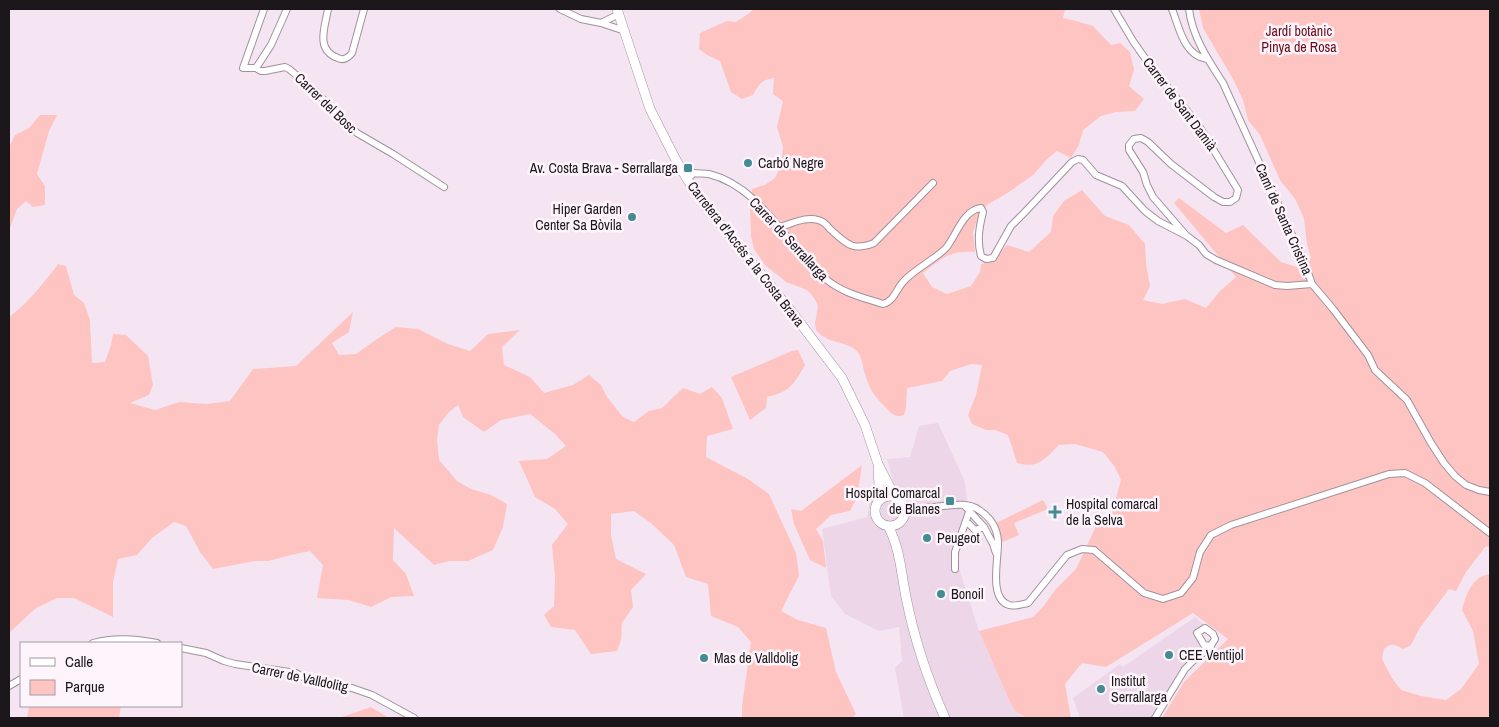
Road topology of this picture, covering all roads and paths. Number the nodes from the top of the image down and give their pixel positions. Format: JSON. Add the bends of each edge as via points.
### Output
{"nodes":[{"id":1,"x":264,"y":9,"type":"edge"},
{"id":2,"x":287,"y":9,"type":"edge"},
{"id":3,"x":328,"y":9,"type":"edge"},
{"id":4,"x":364,"y":9,"type":"edge"},
{"id":5,"x":560,"y":9,"type":"edge"},
{"id":6,"x":1114,"y":9,"type":"edge"},
{"id":7,"x":1172,"y":9,"type":"edge"},
{"id":8,"x":1189,"y":9,"type":"edge"},
{"id":9,"x":618,"y":11,"type":"edge"},
{"id":10,"x":601,"y":23,"type":"junction"},
{"id":11,"x":625,"y":31,"type":"junction"},
{"id":12,"x":1207,"y":59,"type":"junction"},
{"id":13,"x":256,"y":68,"type":"junction"},
{"id":14,"x":687,"y":179,"type":"junction"},
{"id":15,"x":933,"y":183,"type":"dead end"},
{"id":16,"x":444,"y":187,"type":"dead end"},
{"id":17,"x":780,"y":227,"type":"junction"},
{"id":18,"x":1187,"y":236,"type":"junction"},
{"id":19,"x":1312,"y":284,"type":"junction"},
{"id":20,"x":878,"y":464,"type":"junction"},
{"id":21,"x":1490,"y":492,"type":"edge"},
{"id":22,"x":895,"y":497,"type":"junction"},
{"id":23,"x":880,"y":500,"type":"junction"},
{"id":24,"x":904,"y":505,"type":"junction"},
{"id":25,"x":964,"y":505,"type":"junction"},
{"id":26,"x":918,"y":508,"type":"junction"},
{"id":27,"x":978,"y":509,"type":"junction"},
{"id":28,"x":969,"y":512,"type":"junction"},
{"id":29,"x":902,"y":519,"type":"junction"},
{"id":30,"x":966,"y":521,"type":"junction"},
{"id":31,"x":888,"y":526,"type":"junction"},
{"id":32,"x":984,"y":527,"type":"junction"},
{"id":33,"x":1490,"y":532,"type":"edge"},
{"id":34,"x":897,"y":546,"type":"junction"},
{"id":35,"x":997,"y":558,"type":"junction"},
{"id":36,"x":955,"y":569,"type":"dead end"},
{"id":37,"x":100,"y":642,"type":"edge"},
{"id":38,"x":150,"y":642,"type":"edge"},
{"id":39,"x":1211,"y":646,"type":"dead end"},
{"id":40,"x":182,"y":648,"type":"edge"},
{"id":41,"x":20,"y":680,"type":"edge"},
{"id":42,"x":9,"y":686,"type":"edge"},
{"id":43,"x":414,"y":718,"type":"edge"},
{"id":44,"x":945,"y":718,"type":"edge"},
{"id":45,"x":1155,"y":718,"type":"edge"}],
"edges":[{"from":1,"to":13,"type":"street","name":"Carrer del Bosc","via":[[243,68]]},
{"from":2,"to":13,"type":"street","via":[[271,45]]},
{"from":3,"to":4,"type":"street","via":[[323,44],[329,54],[340,60],[347,59],[352,53]]},
{"from":5,"to":10,"type":"street","via":[[581,20]]},
{"from":6,"to":18,"type":"street","name":"Carrer de Sant Damià","via":[[1149,64],[1199,126],[1238,190],[1236,198],[1224,202],[1171,164],[1148,142],[1134,139],[1129,150],[1144,172],[1153,198]]},
{"from":7,"to":12,"type":"street","via":[[1185,43],[1192,52]]},
{"from":8,"to":12,"type":"street","name":"Camí de Santa Cristina","via":[[1195,35]]},
{"from":9,"to":10,"type":"street"},
{"from":9,"to":11,"type":"main road","name":"Carretera d'Accés a la Costa Brava"},
{"from":10,"to":11,"type":"street"},
{"from":11,"to":14,"type":"main road","name":"Carretera d'Accés a la Costa Brava","via":[[650,109]]},
{"from":12,"to":19,"type":"street","name":"Camí de Santa Cristina","via":[[1223,82]]},
{"from":13,"to":16,"type":"street","name":"Carrer del Bosc","via":[[261,71],[289,69],[357,133]]},
{"from":14,"to":17,"type":"street","name":"Carrer de Serrallarga","via":[[694,173],[708,174],[728,182],[752,198]]},
{"from":14,"to":20,"type":"main road","name":"Carretera d'Accés a la Costa Brava","via":[[842,378],[865,425]]},
{"from":15,"to":17,"type":"street","via":[[874,243],[864,247],[854,248],[818,220]]},
{"from":17,"to":18,"type":"street","name":"Carrer de Serrallarga","via":[[806,260],[839,289],[883,304],[894,297],[904,281],[946,247],[966,216],[976,208],[983,212],[978,229],[981,256],[993,258],[1011,226],[1078,159],[1083,160],[1096,175],[1122,186],[1145,212]]},
{"from":18,"to":19,"type":"street","name":"Carrer de Serrallarga","via":[[1216,260],[1275,285]]},
{"from":19,"to":21,"type":"street","name":"Camí de Santa Cristina","via":[[1368,355],[1375,370],[1407,400],[1431,443],[1455,476],[1466,485]]},
{"from":20,"to":22,"type":"main road","name":"Carretera d'Accés a la Costa Brava"},
{"from":20,"to":23,"type":"main road","name":"Carretera d'Accés a la Costa Brava"},
{"from":22,"to":23,"type":"main road"},
{"from":22,"to":24,"type":"main road"},
{"from":23,"to":31,"type":"main road","via":[[876,515]]},
{"from":24,"to":26,"type":"street"},
{"from":24,"to":29,"type":"main road"},
{"from":25,"to":26,"type":"street"},
{"from":25,"to":27,"type":"street"},
{"from":25,"to":28,"type":"street"},
{"from":26,"to":29,"type":"street"},
{"from":27,"to":28,"type":"street"},
{"from":27,"to":35,"type":"street","via":[[996,528]]},
{"from":28,"to":30,"type":"street"},
{"from":28,"to":32,"type":"street"},
{"from":29,"to":31,"type":"main road","via":[[894,526]]},
{"from":29,"to":34,"type":"main road"},
{"from":30,"to":32,"type":"street","via":[[976,530]]},
{"from":30,"to":36,"type":"street","via":[[955,552]]},
{"from":31,"to":34,"type":"main road"},
{"from":32,"to":35,"type":"street"},
{"from":33,"to":35,"type":"street","via":[[1425,483],[1405,473],[1389,474],[1231,525],[1212,535],[1200,552],[1193,578],[1181,593],[1163,598],[1144,593],[1094,550],[1082,549],[1067,555],[1028,603],[1009,605],[998,596]]},
{"from":34,"to":44,"type":"main road","via":[[919,647]]},
{"from":37,"to":38,"type":"street","via":[[120,639]]},
{"from":39,"to":45,"type":"street","via":[[1185,669]]},
{"from":40,"to":43,"type":"street","name":"Carrer de Valldolitg","via":[[255,668],[296,674],[310,681],[352,688]]},
{"from":41,"to":42,"type":"street"}]}
